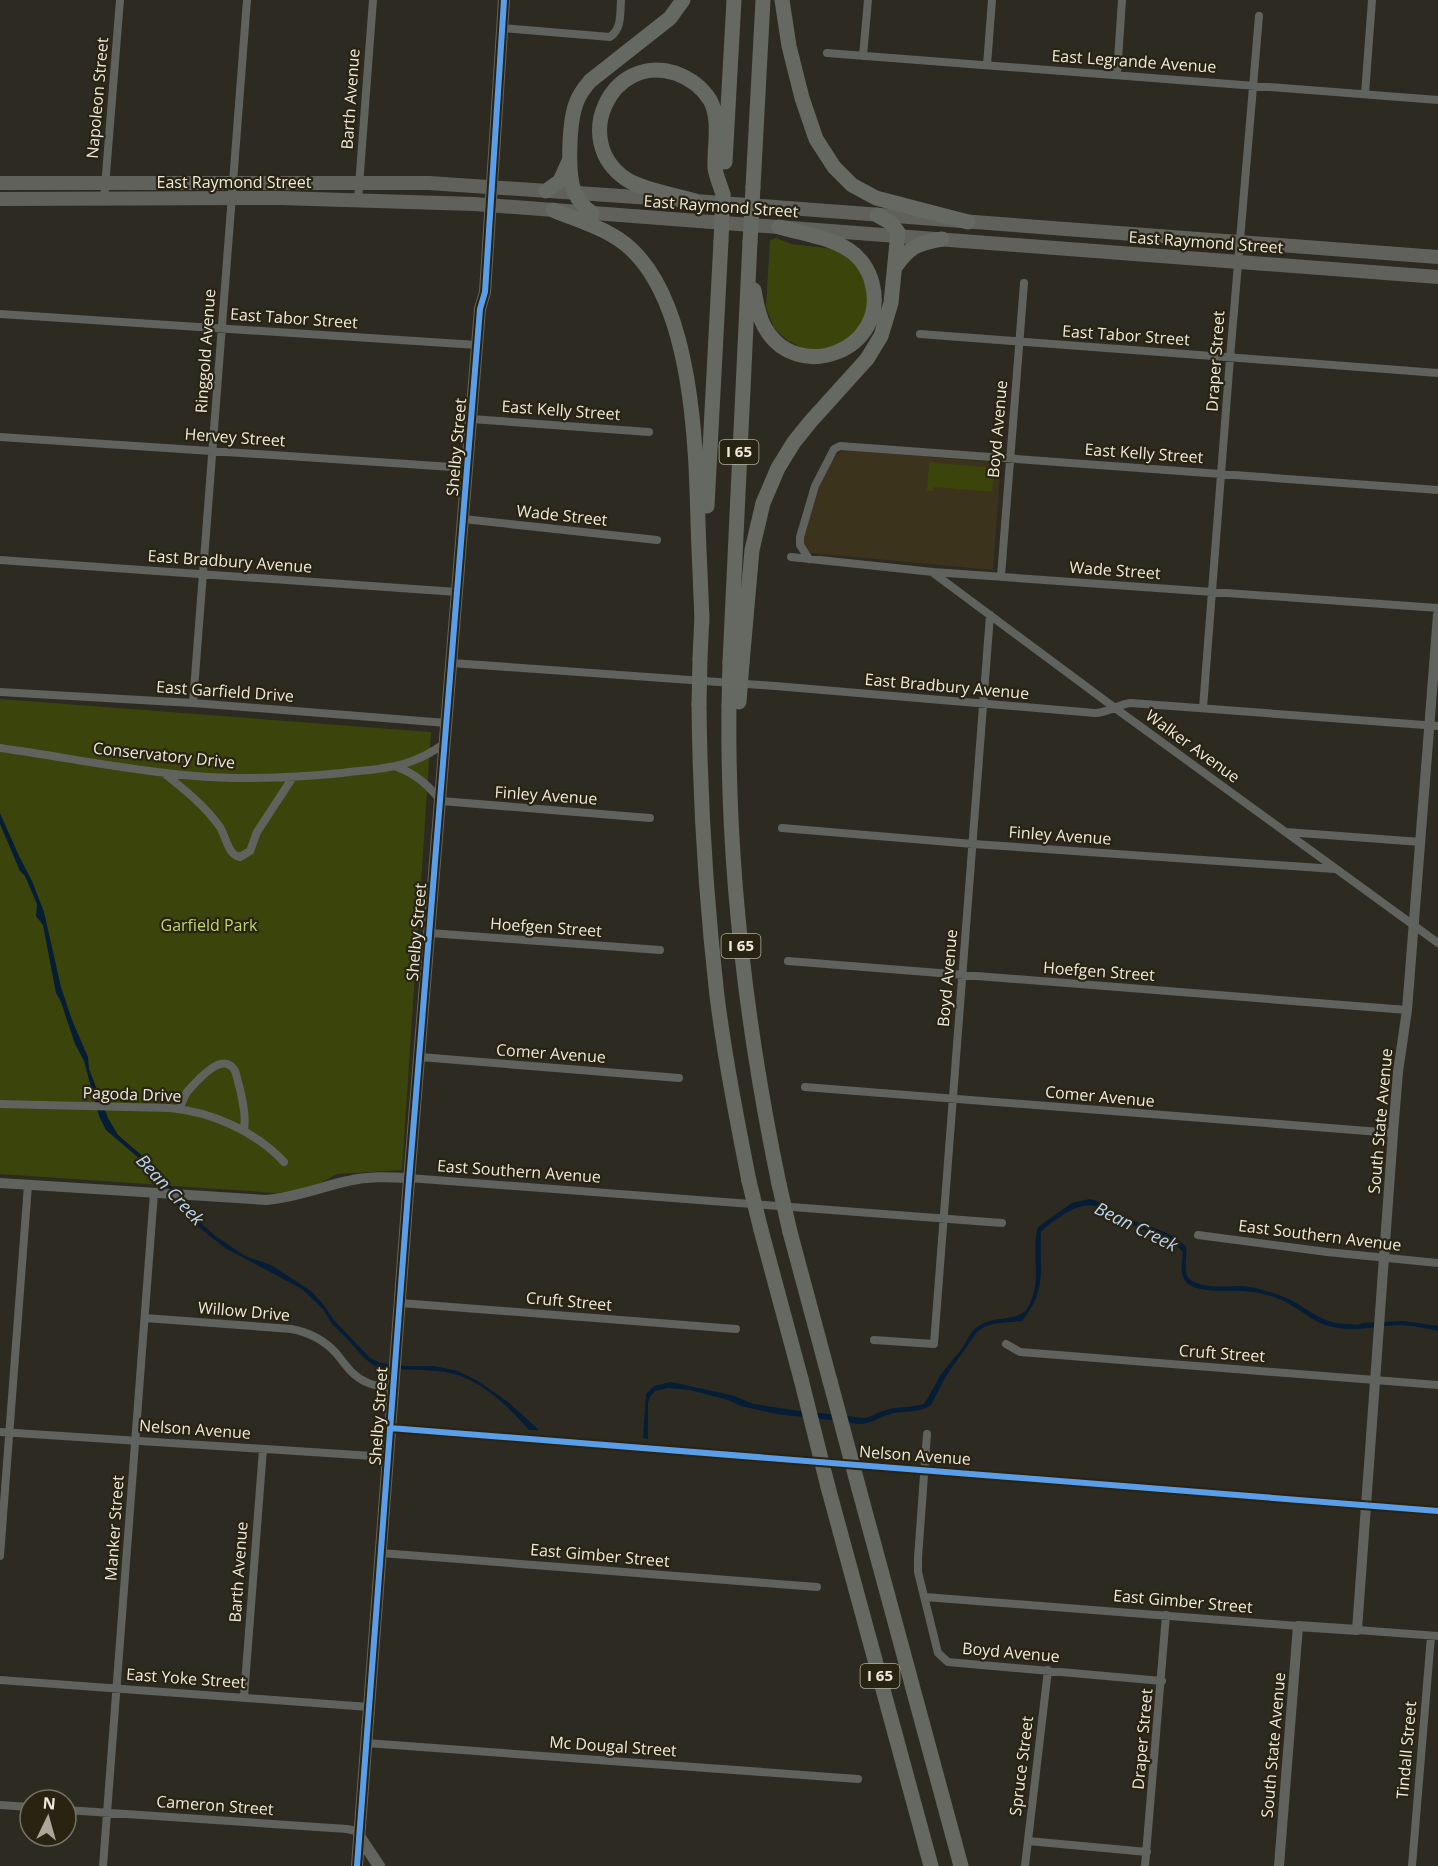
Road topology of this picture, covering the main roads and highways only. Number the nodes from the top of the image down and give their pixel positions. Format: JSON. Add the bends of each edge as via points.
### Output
{"nodes":[{"id":1,"x":504,"y":0,"type":"edge"},
{"id":2,"x":683,"y":0,"type":"edge"},
{"id":3,"x":734,"y":0,"type":"edge"},
{"id":4,"x":763,"y":0,"type":"edge"},
{"id":5,"x":782,"y":0,"type":"edge"},
{"id":6,"x":570,"y":155,"type":"junction"},
{"id":7,"x":0,"y":183,"type":"edge"},
{"id":8,"x":722,"y":186,"type":"junction"},
{"id":9,"x":492,"y":188,"type":"junction"},
{"id":10,"x":546,"y":191,"type":"junction"},
{"id":11,"x":575,"y":193,"type":"junction"},
{"id":12,"x":0,"y":199,"type":"edge"},
{"id":13,"x":695,"y":201,"type":"junction"},
{"id":14,"x":491,"y":205,"type":"junction"},
{"id":15,"x":553,"y":210,"type":"junction"},
{"id":16,"x":592,"y":213,"type":"junction"},
{"id":17,"x":877,"y":215,"type":"junction"},
{"id":18,"x":968,"y":222,"type":"junction"},
{"id":19,"x":779,"y":227,"type":"junction"},
{"id":20,"x":898,"y":235,"type":"junction"},
{"id":21,"x":942,"y":239,"type":"junction"},
{"id":22,"x":1438,"y":257,"type":"edge"},
{"id":23,"x":749,"y":265,"type":"junction"},
{"id":24,"x":896,"y":266,"type":"junction"},
{"id":25,"x":1438,"y":277,"type":"edge"},
{"id":26,"x":702,"y":623,"type":"junction"},
{"id":27,"x":736,"y":663,"type":"junction"},
{"id":28,"x":359,"y":1836,"type":"junction"},
{"id":29,"x":357,"y":1866,"type":"edge"},
{"id":30,"x":379,"y":1866,"type":"edge"},
{"id":31,"x":931,"y":1866,"type":"edge"},
{"id":32,"x":961,"y":1866,"type":"edge"}],
"edges":[{"from":1,"to":9,"type":"main road","name":"Shelby Street"},
{"from":2,"to":6,"type":"highway","via":[[670,18],[583,90],[575,107]]},
{"from":3,"to":8,"type":"highway","number":"I 65"},
{"from":4,"to":23,"type":"highway","number":"I 65","bridge":true},
{"from":5,"to":18,"type":"highway","via":[[802,98],[816,139],[834,167],[852,185],[876,198]]},
{"from":6,"to":10,"type":"highway","via":[[560,180]]},
{"from":6,"to":11,"type":"highway"},
{"from":7,"to":9,"type":"main road","name":"East Raymond Street","via":[[359,182]]},
{"from":8,"to":13,"type":"highway","via":[[715,170],[716,117],[702,90],[681,75],[660,70],[638,74],[619,85],[604,105],[599,126],[602,148],[610,164],[632,183]]},
{"from":8,"to":26,"type":"highway","number":"I 65","bridge":true},
{"from":9,"to":10,"type":"main road","name":"East Raymond Street"},
{"from":9,"to":14,"type":"main road","name":"Shelby Street"},
{"from":10,"to":11,"type":"main road","name":"East Raymond Street"},
{"from":11,"to":13,"type":"main road","name":"East Raymond Street"},
{"from":11,"to":16,"type":"highway"},
{"from":12,"to":14,"type":"main road","name":"East Raymond Street","via":[[232,198]]},
{"from":13,"to":17,"type":"main road","name":"East Raymond Street"},
{"from":14,"to":15,"type":"main road","name":"East Raymond Street"},
{"from":14,"to":28,"type":"main road","name":"Shelby Street","via":[[409,1178]]},
{"from":15,"to":16,"type":"main road","name":"East Raymond Street"},
{"from":15,"to":26,"type":"highway","via":[[623,242],[653,274],[666,301],[692,411]]},
{"from":16,"to":19,"type":"main road","name":"East Raymond Street"},
{"from":17,"to":18,"type":"main road","name":"East Raymond Street"},
{"from":17,"to":20,"type":"highway","via":[[891,223]]},
{"from":18,"to":22,"type":"main road","name":"East Raymond Street"},
{"from":19,"to":20,"type":"main road","name":"East Raymond Street"},
{"from":19,"to":23,"type":"highway","via":[[837,244],[861,261],[871,279],[874,298],[872,317],[862,334],[849,347],[832,355],[813,357],[787,350],[762,323]]},
{"from":20,"to":21,"type":"main road","name":"East Raymond Street"},
{"from":20,"to":24,"type":"highway"},
{"from":21,"to":24,"type":"highway","via":[[915,246]]},
{"from":21,"to":25,"type":"main road","name":"East Raymond Street"},
{"from":23,"to":27,"type":"highway","number":"I 65"},
{"from":24,"to":27,"type":"highway","via":[[890,311],[877,344],[799,436],[778,468],[763,503],[752,550]]},
{"from":26,"to":31,"type":"highway","number":"I 65","bridge":true,"via":[[699,704],[703,833],[717,990],[732,1092],[761,1230]]},
{"from":27,"to":32,"type":"highway","number":"I 65","bridge":true,"via":[[730,818],[735,899],[753,1044],[779,1184]]},
{"from":28,"to":29,"type":"main road","name":"Shelby Street"},
{"from":28,"to":30,"type":"main road"}]}
